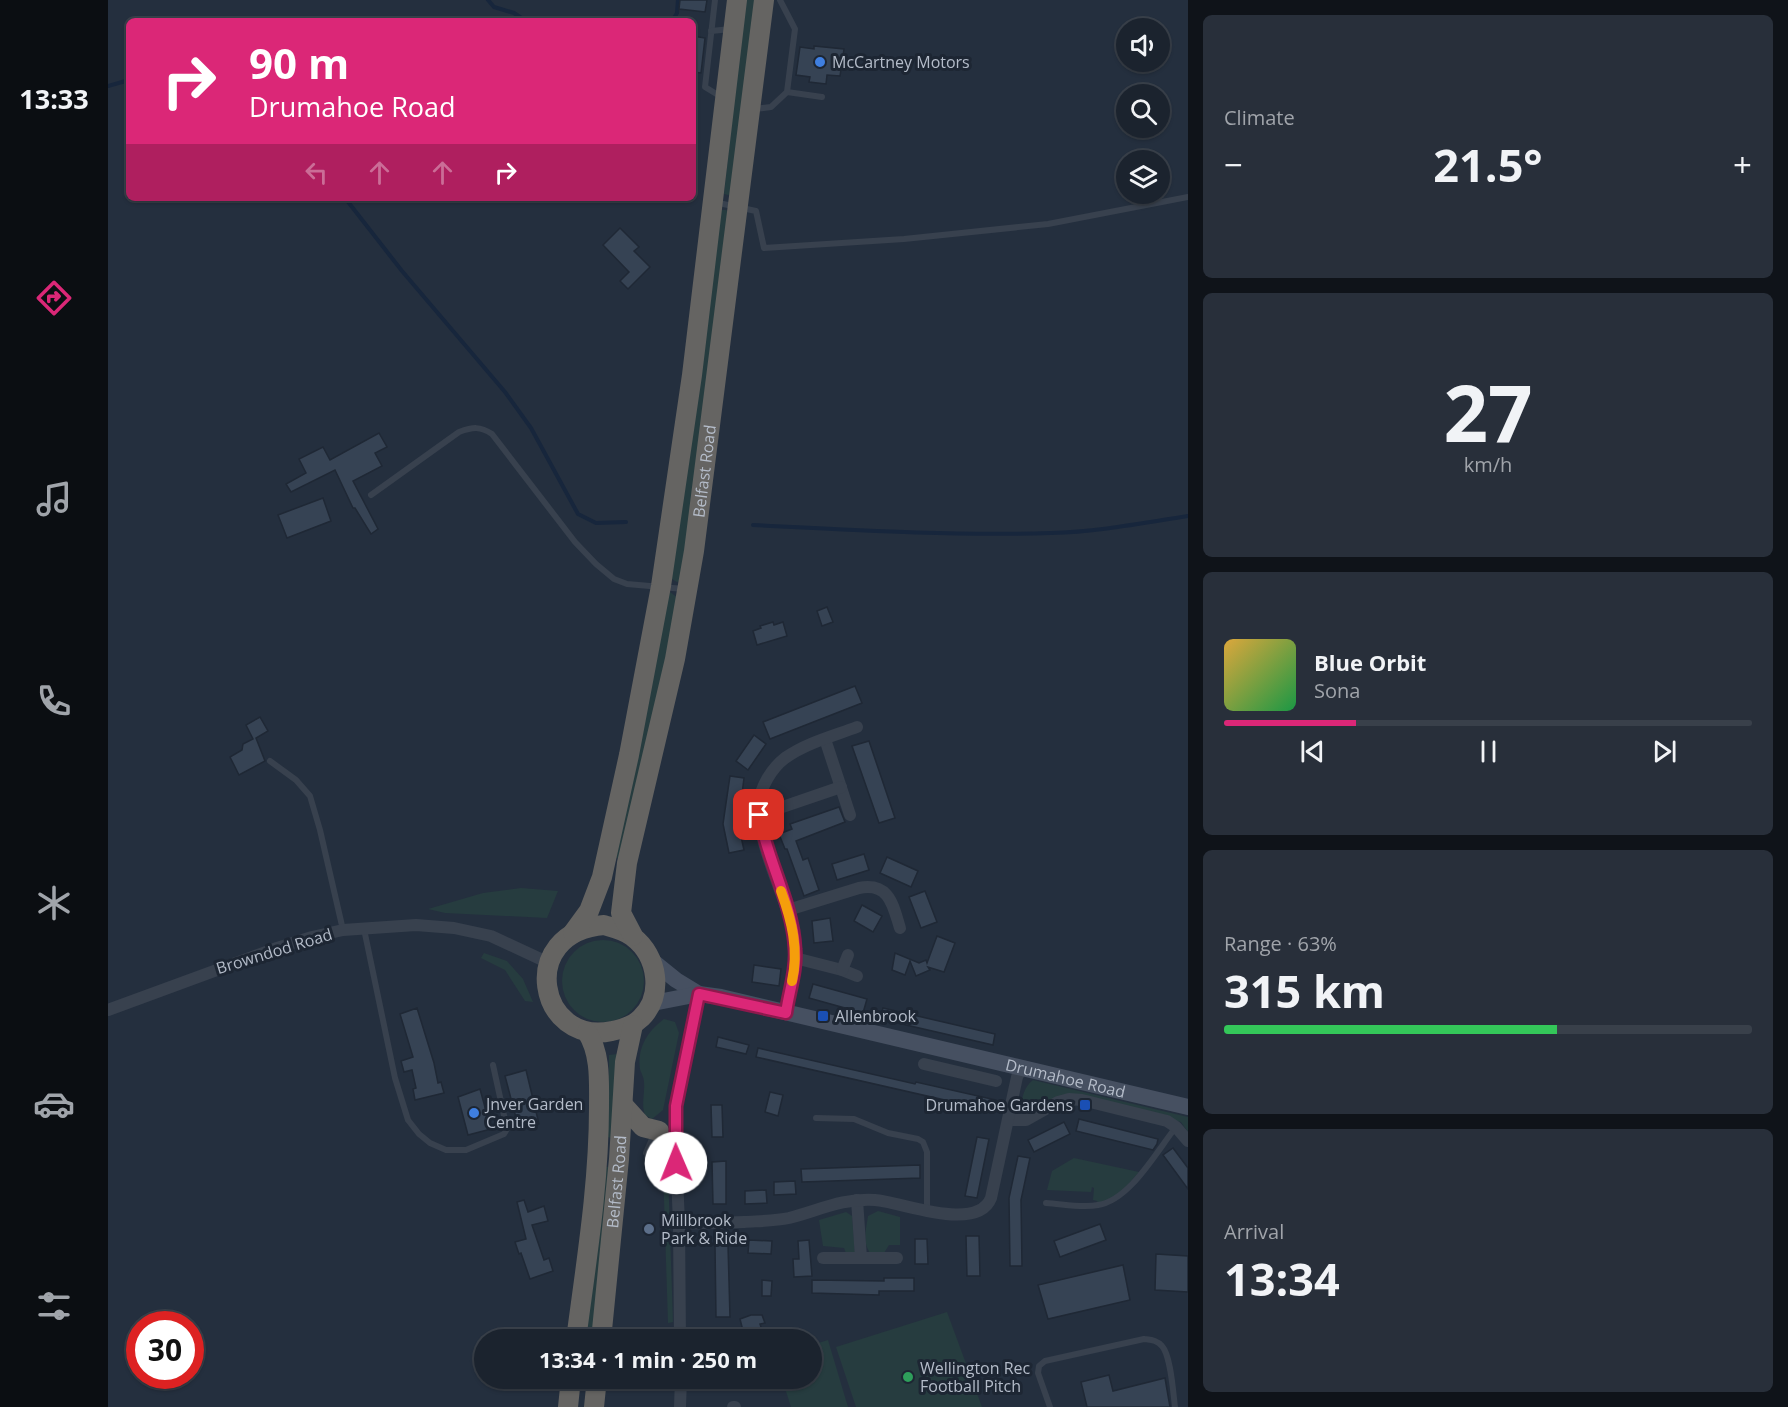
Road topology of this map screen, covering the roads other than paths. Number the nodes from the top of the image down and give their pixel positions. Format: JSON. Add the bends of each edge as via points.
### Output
{"nodes":[{"id":1,"x":715,"y":0,"type":"edge"},
{"id":2,"x":737,"y":0,"type":"edge"},
{"id":3,"x":764,"y":0,"type":"edge"},
{"id":4,"x":780,"y":0,"type":"edge"},
{"id":5,"x":734,"y":29,"type":"junction"},
{"id":6,"x":711,"y":31,"type":"junction"},
{"id":7,"x":787,"y":92,"type":"junction"},
{"id":8,"x":822,"y":97,"type":"dead end"},
{"id":9,"x":726,"y":99,"type":"junction"},
{"id":10,"x":751,"y":110,"type":"junction"},
{"id":11,"x":1188,"y":197,"type":"edge"},
{"id":12,"x":714,"y":202,"type":"junction"},
{"id":13,"x":739,"y":206,"type":"junction"},
{"id":14,"x":371,"y":495,"type":"dead end"},
{"id":15,"x":660,"y":586,"type":"junction"},
{"id":16,"x":687,"y":590,"type":"junction"},
{"id":17,"x":856,"y":728,"type":"dead end"},
{"id":18,"x":825,"y":739,"type":"junction"},
{"id":19,"x":270,"y":761,"type":"dead end"},
{"id":20,"x":841,"y":787,"type":"junction"},
{"id":21,"x":759,"y":815,"type":"junction"},
{"id":22,"x":850,"y":815,"type":"dead end"},
{"id":23,"x":788,"y":910,"type":"junction"},
{"id":24,"x":900,"y":928,"type":"dead end"},
{"id":25,"x":364,"y":929,"type":"junction"},
{"id":26,"x":343,"y":930,"type":"junction"},
{"id":27,"x":573,"y":933,"type":"junction"},
{"id":28,"x":633,"y":936,"type":"junction"},
{"id":29,"x":848,"y":955,"type":"dead end"},
{"id":30,"x":795,"y":958,"type":"junction"},
{"id":31,"x":650,"y":959,"type":"junction"},
{"id":32,"x":549,"y":963,"type":"junction"},
{"id":33,"x":842,"y":970,"type":"junction"},
{"id":34,"x":857,"y":976,"type":"dead end"},
{"id":35,"x":699,"y":994,"type":"junction"},
{"id":36,"x":652,"y":1003,"type":"junction"},
{"id":37,"x":108,"y":1010,"type":"edge"},
{"id":38,"x":786,"y":1013,"type":"junction"},
{"id":39,"x":633,"y":1024,"type":"junction"},
{"id":40,"x":587,"y":1032,"type":"junction"},
{"id":41,"x":943,"y":1049,"type":"junction"},
{"id":42,"x":924,"y":1064,"type":"dead end"},
{"id":43,"x":493,"y":1065,"type":"dead end"},
{"id":44,"x":938,"y":1067,"type":"junction"},
{"id":45,"x":1021,"y":1069,"type":"junction"},
{"id":46,"x":996,"y":1081,"type":"dead end"},
{"id":47,"x":623,"y":1105,"type":"junction"},
{"id":48,"x":1188,"y":1107,"type":"edge"},
{"id":49,"x":816,"y":1118,"type":"dead end"},
{"id":50,"x":1009,"y":1120,"type":"junction"},
{"id":51,"x":1176,"y":1127,"type":"junction"},
{"id":52,"x":667,"y":1131,"type":"junction"},
{"id":53,"x":1188,"y":1141,"type":"edge"},
{"id":54,"x":646,"y":1153,"type":"dead end"},
{"id":55,"x":857,"y":1200,"type":"junction"},
{"id":56,"x":1046,"y":1203,"type":"dead end"},
{"id":57,"x":927,"y":1211,"type":"junction"},
{"id":58,"x":679,"y":1223,"type":"junction"},
{"id":59,"x":823,"y":1258,"type":"dead end"},
{"id":60,"x":861,"y":1258,"type":"junction"},
{"id":61,"x":897,"y":1258,"type":"dead end"},
{"id":62,"x":577,"y":1329,"type":"edge"},
{"id":63,"x":602,"y":1329,"type":"edge"},
{"id":64,"x":680,"y":1329,"type":"edge"},
{"id":65,"x":681,"y":1389,"type":"edge"},
{"id":66,"x":680,"y":1407,"type":"edge"},
{"id":67,"x":1050,"y":1407,"type":"edge"},
{"id":68,"x":1175,"y":1407,"type":"edge"}],
"edges":[{"from":1,"to":6,"type":"lane"},
{"from":2,"to":5,"type":"highway","name":"Belfast Road"},
{"from":3,"to":10,"type":"highway","name":"Belfast Road"},
{"from":4,"to":7,"type":"lane","via":[[795,29]]},
{"from":5,"to":6,"type":"lane"},
{"from":5,"to":9,"type":"highway","name":"Belfast Road"},
{"from":6,"to":9,"type":"lane","via":[[705,87]]},
{"from":7,"to":8,"type":"lane"},
{"from":7,"to":10,"type":"lane","via":[[771,106]]},
{"from":9,"to":12,"type":"highway","name":"Belfast Road"},
{"from":10,"to":13,"type":"highway","name":"Belfast Road"},
{"from":11,"to":13,"type":"lane","via":[[1048,224],[764,248],[756,211]]},
{"from":12,"to":13,"type":"lane"},
{"from":12,"to":15,"type":"highway","name":"Belfast Road"},
{"from":13,"to":16,"type":"highway","name":"Belfast Road"},
{"from":14,"to":15,"type":"lane","via":[[459,432],[482,428],[492,434],[596,564],[627,584]]},
{"from":15,"to":16,"type":"lane"},
{"from":15,"to":27,"type":"highway","name":"Belfast Road","via":[[602,877],[589,910]]},
{"from":16,"to":28,"type":"highway","name":"Belfast Road","via":[[675,659],[627,863],[621,913]]},
{"from":17,"to":18,"type":"street"},
{"from":18,"to":20,"type":"street"},
{"from":18,"to":21,"type":"street","via":[[792,753],[774,768],[760,795]]},
{"from":19,"to":26,"type":"lane","via":[[310,796]]},
{"from":20,"to":21,"type":"street"},
{"from":20,"to":22,"type":"street"},
{"from":21,"to":23,"type":"street"},
{"from":23,"to":24,"type":"street","via":[[859,888],[871,888],[890,898]]},
{"from":23,"to":30,"type":"street"},
{"from":25,"to":26,"type":"street","name":"Browndod Road"},
{"from":25,"to":32,"type":"street","name":"Browndod Road","via":[[416,925],[469,931],[507,942]]},
{"from":25,"to":43,"type":"lane","via":[[395,1078],[408,1120],[419,1134],[446,1150],[466,1150],[504,1134],[507,1130]]},
{"from":26,"to":37,"type":"street","name":"Browndod Road","via":[[277,948]]},
{"from":27,"to":28,"type":"highway","via":[[604,925]]},
{"from":27,"to":32,"type":"highway","via":[[558,945]]},
{"from":28,"to":31,"type":"highway"},
{"from":29,"to":33,"type":"street"},
{"from":30,"to":33,"type":"street"},
{"from":30,"to":38,"type":"street"},
{"from":31,"to":35,"type":"main road","name":"Drumahoe Road"},
{"from":31,"to":36,"type":"highway","via":[[656,986]]},
{"from":32,"to":40,"type":"highway","via":[[546,982],[551,1001],[569,1024]]},
{"from":33,"to":34,"type":"street"},
{"from":35,"to":36,"type":"main road","name":"Drumahoe Road"},
{"from":35,"to":38,"type":"main road","name":"Drumahoe Road"},
{"from":35,"to":52,"type":"street","via":[[676,1106]]},
{"from":36,"to":39,"type":"highway"},
{"from":38,"to":41,"type":"main road","name":"Drumahoe Road"},
{"from":39,"to":40,"type":"highway","via":[[603,1033]]},
{"from":39,"to":47,"type":"highway","name":"Belfast Road","via":[[625,1062]]},
{"from":40,"to":62,"type":"highway","name":"Belfast Road","via":[[596,1052],[598,1129]]},
{"from":41,"to":44,"type":"street"},
{"from":41,"to":45,"type":"main road","name":"Drumahoe Road"},
{"from":42,"to":44,"type":"street","name":"Drumahoe Road"},
{"from":44,"to":46,"type":"street","name":"Drumahoe Road"},
{"from":45,"to":48,"type":"main road","name":"Drumahoe Road"},
{"from":45,"to":50,"type":"street"},
{"from":47,"to":52,"type":"highway","via":[[643,1127]]},
{"from":47,"to":63,"type":"highway","name":"Belfast Road"},
{"from":49,"to":57,"type":"lane","via":[[854,1119],[923,1142],[927,1152]]},
{"from":50,"to":51,"type":"street","name":"Drumahoe Road","via":[[1026,1119],[1069,1099],[1164,1120]]},
{"from":50,"to":57,"type":"street","via":[[986,1206],[971,1214]]},
{"from":51,"to":53,"type":"street","name":"Drumahoe Road"},
{"from":51,"to":56,"type":"lane","via":[[1118,1197],[1097,1205]]},
{"from":52,"to":54,"type":"lane","via":[[652,1138]]},
{"from":52,"to":58,"type":"street"},
{"from":55,"to":57,"type":"street","via":[[884,1201]]},
{"from":55,"to":58,"type":"street","via":[[789,1218]]},
{"from":55,"to":60,"type":"street"},
{"from":58,"to":64,"type":"street"},
{"from":59,"to":60,"type":"street"},
{"from":60,"to":61,"type":"street"},
{"from":65,"to":66,"type":"street"},
{"from":67,"to":68,"type":"lane","via":[[1038,1373],[1045,1361],[1144,1340],[1153,1340],[1164,1348]]}]}
